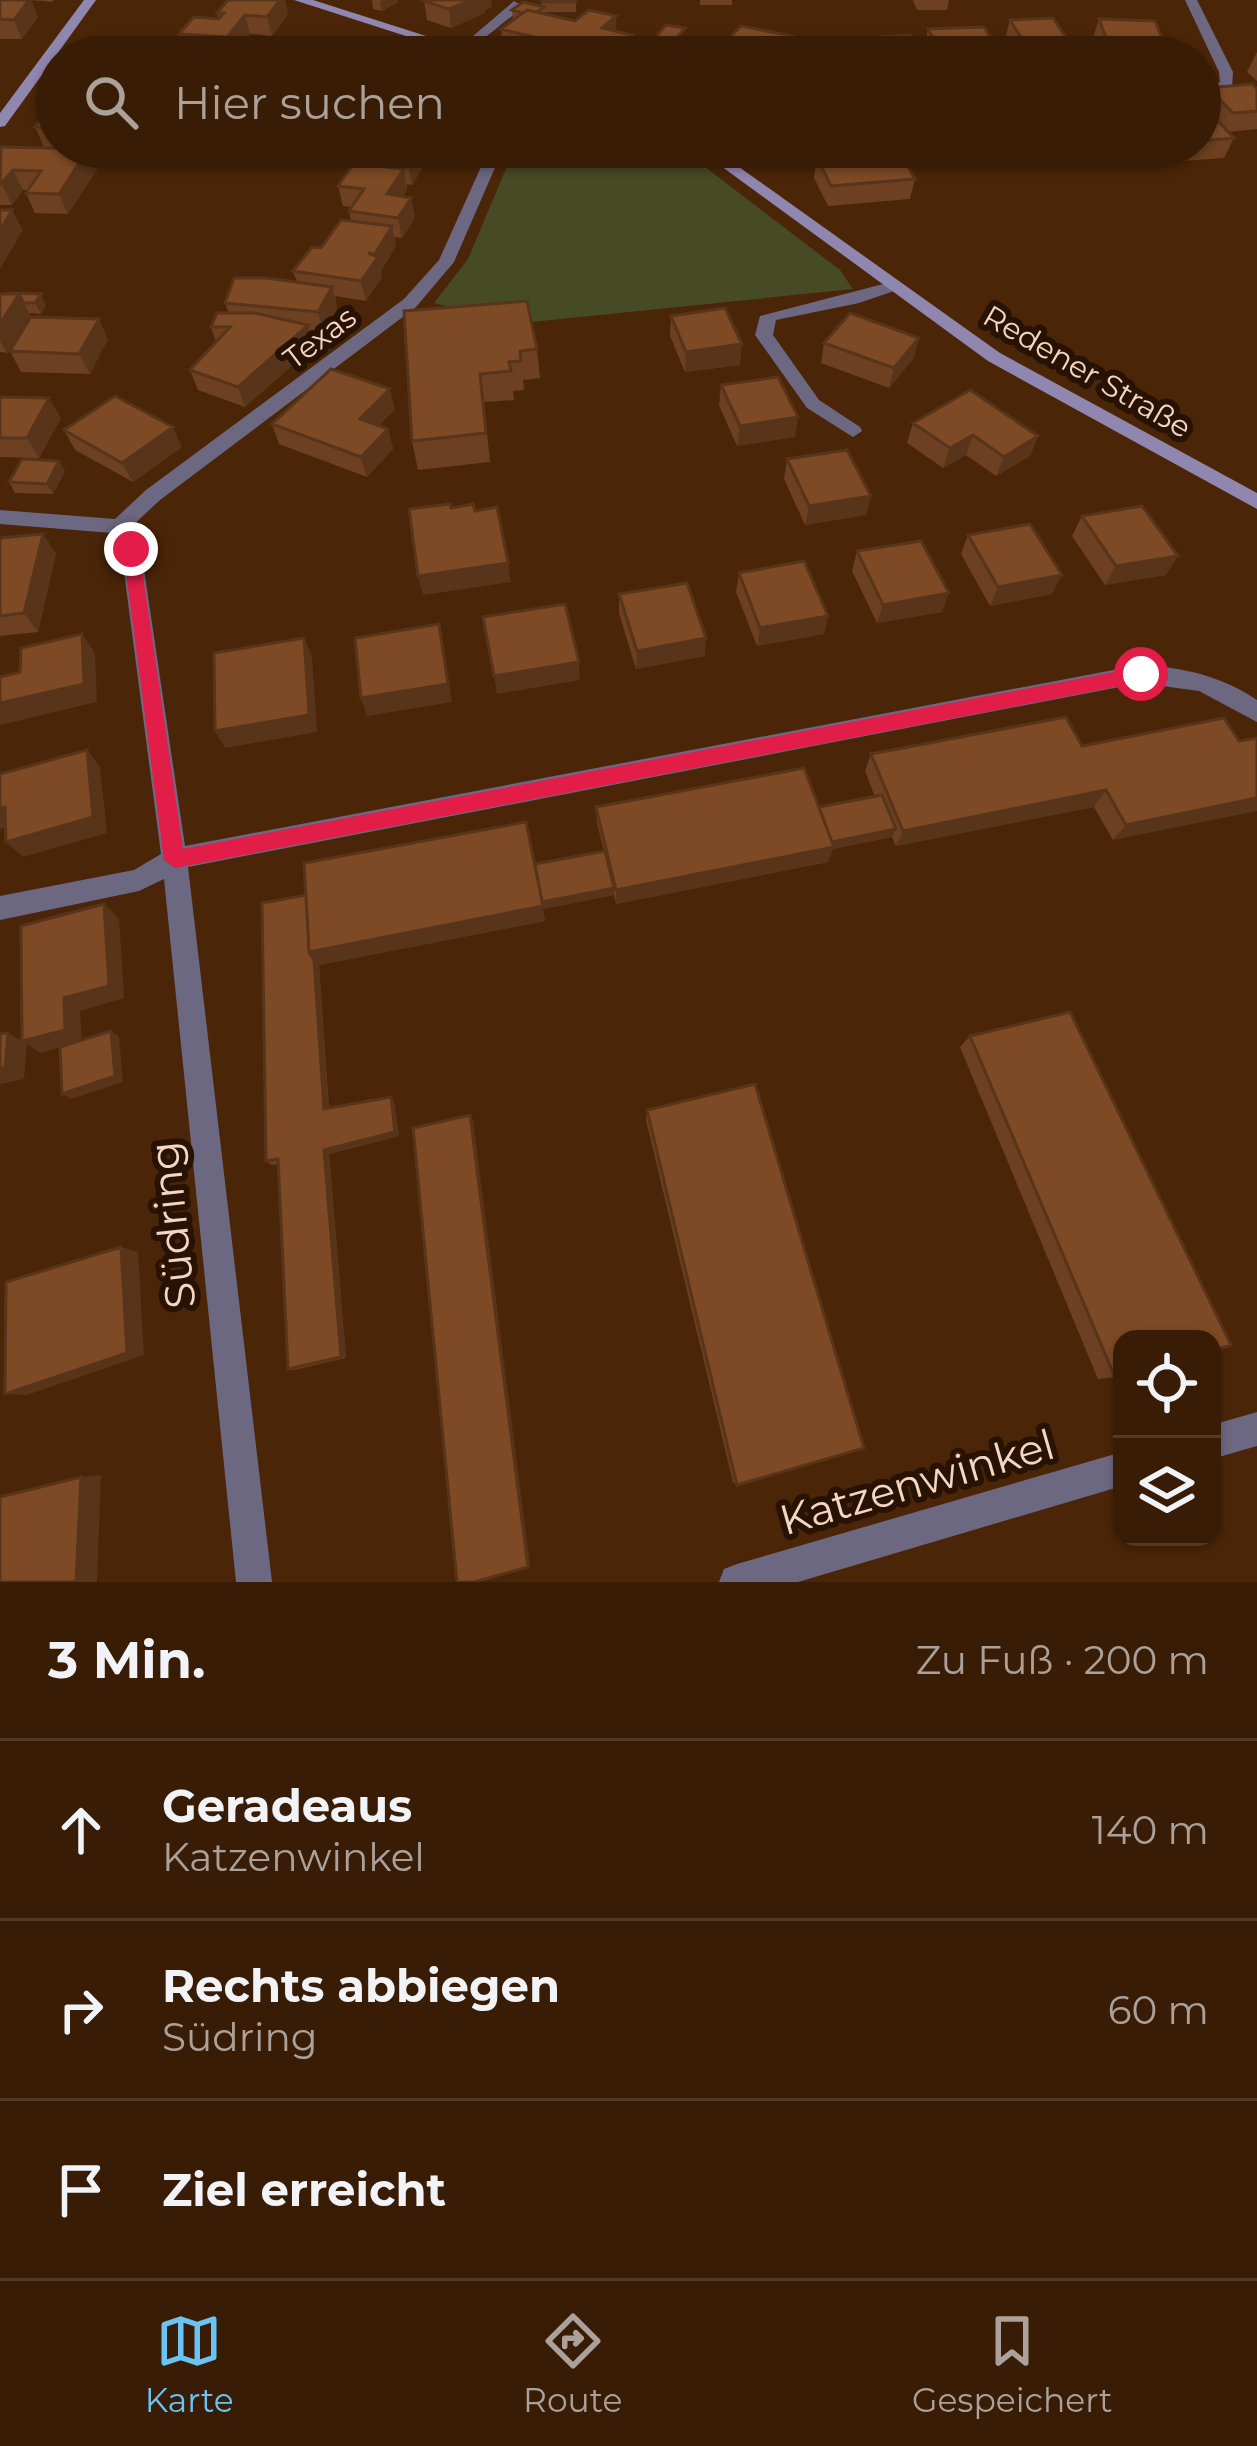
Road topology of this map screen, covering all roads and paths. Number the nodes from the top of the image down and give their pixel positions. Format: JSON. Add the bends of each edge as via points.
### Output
{"nodes":[{"id":1,"x":90,"y":0,"type":"edge"},
{"id":2,"x":301,"y":0,"type":"edge"},
{"id":3,"x":1191,"y":0,"type":"edge"},
{"id":4,"x":514,"y":4,"type":"edge"},
{"id":5,"x":64,"y":36,"type":"edge"},
{"id":6,"x":418,"y":36,"type":"edge"},
{"id":7,"x":480,"y":36,"type":"edge"},
{"id":8,"x":1208,"y":36,"type":"edge"},
{"id":9,"x":1221,"y":62,"type":"edge"},
{"id":10,"x":36,"y":74,"type":"edge"},
{"id":11,"x":1221,"y":87,"type":"edge"},
{"id":12,"x":0,"y":123,"type":"edge"},
{"id":13,"x":488,"y":168,"type":"edge"},
{"id":14,"x":731,"y":168,"type":"edge"},
{"id":15,"x":891,"y":287,"type":"junction"},
{"id":16,"x":853,"y":431,"type":"dead end"},
{"id":17,"x":1257,"y":502,"type":"edge"},
{"id":18,"x":0,"y":517,"type":"edge"},
{"id":19,"x":119,"y":526,"type":"junction"},
{"id":20,"x":1257,"y":713,"type":"edge"},
{"id":21,"x":175,"y":860,"type":"junction"},
{"id":22,"x":0,"y":908,"type":"edge"},
{"id":23,"x":1257,"y":1429,"type":"edge"},
{"id":24,"x":1221,"y":1439,"type":"edge"},
{"id":25,"x":1113,"y":1471,"type":"edge"},
{"id":26,"x":254,"y":1582,"type":"edge"},
{"id":27,"x":737,"y":1582,"type":"edge"}],
"edges":[{"from":1,"to":5,"type":"street"},
{"from":2,"to":6,"type":"street"},
{"from":3,"to":8,"type":"street"},
{"from":4,"to":7,"type":"lane"},
{"from":9,"to":11,"type":"street"},
{"from":10,"to":12,"type":"street"},
{"from":13,"to":19,"type":"street","name":"Texas","via":[[446,262],[410,303]]},
{"from":14,"to":15,"type":"street","name":"Redener Straße"},
{"from":15,"to":16,"type":"street","via":[[768,316],[764,334],[813,404]]},
{"from":15,"to":17,"type":"street","name":"Redener Straße","via":[[994,357]]},
{"from":18,"to":19,"type":"street"},
{"from":19,"to":21,"type":"street","name":"Südring","via":[[131,549]]},
{"from":20,"to":21,"type":"street","via":[[1237,696],[1180,674],[1141,674]]},
{"from":21,"to":22,"type":"street","via":[[139,880]]},
{"from":21,"to":26,"type":"street","name":"Südring"},
{"from":23,"to":24,"type":"street"},
{"from":25,"to":27,"type":"street","name":"Katzenwinkel"}]}
